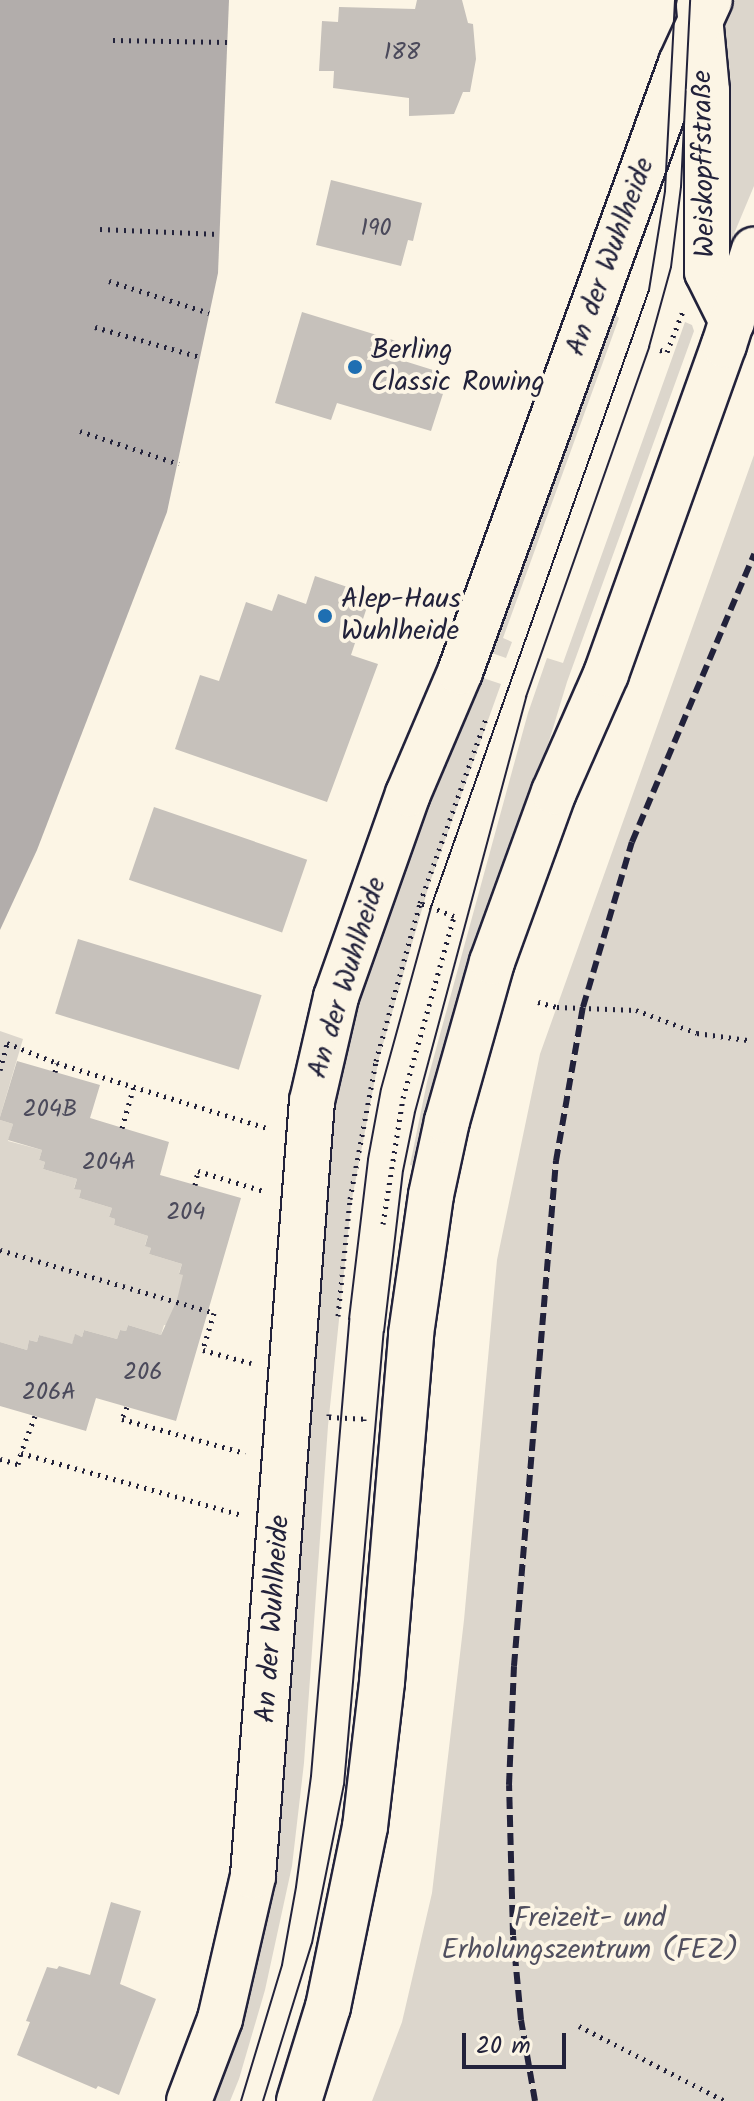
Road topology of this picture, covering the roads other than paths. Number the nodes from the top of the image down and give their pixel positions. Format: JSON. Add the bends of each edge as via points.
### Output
{"nodes":[{"id":1,"x":703,"y":7,"type":"edge"},
{"id":2,"x":754,"y":250,"type":"edge"},
{"id":3,"x":732,"y":322,"type":"junction"},
{"id":4,"x":189,"y":2101,"type":"edge"},
{"id":5,"x":299,"y":2101,"type":"edge"}],
"edges":[{"from":1,"to":3,"type":"main road","name":"Weiskopffstraße","via":[[707,272]]},
{"from":1,"to":4,"type":"main road","name":"An der Wuhlheide","via":[[460,672],[384,858],[325,1040],[312,1101],[253,1876],[220,2019]]},
{"from":2,"to":3,"type":"main road"},
{"from":3,"to":5,"type":"main road","via":[[606,674],[554,792],[497,948],[447,1121],[411,1334],[365,1827],[331,1994]]}]}
